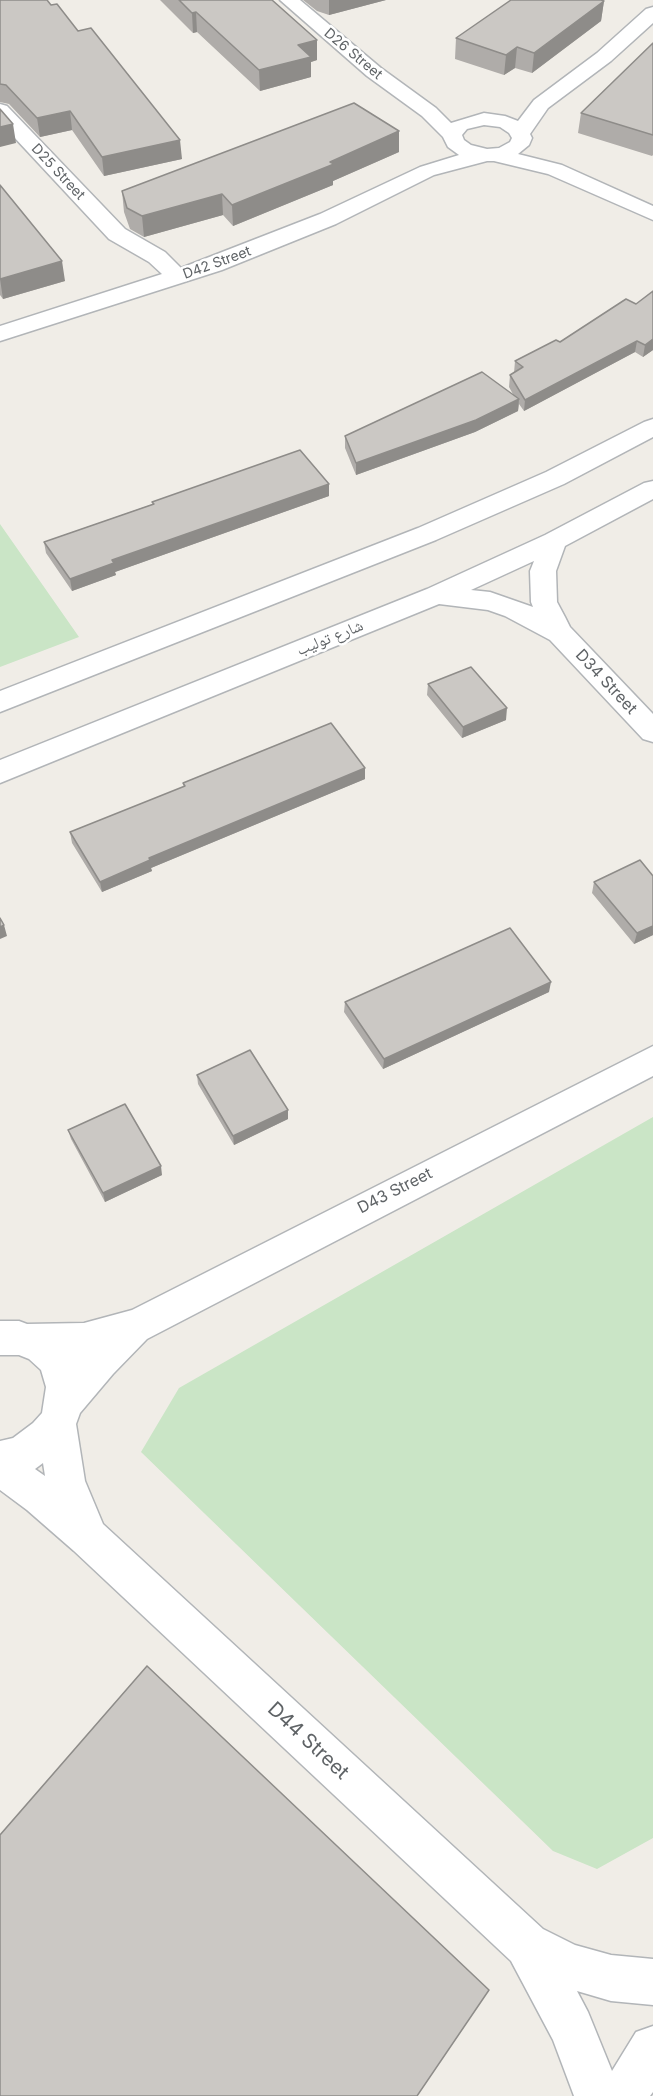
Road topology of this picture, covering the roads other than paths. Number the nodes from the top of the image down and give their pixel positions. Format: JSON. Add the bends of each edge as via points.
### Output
{"nodes":[{"id":1,"x":288,"y":0,"type":"edge"},
{"id":2,"x":653,"y":13,"type":"edge"},
{"id":3,"x":541,"y":104,"type":"junction"},
{"id":4,"x":419,"y":105,"type":"junction"},
{"id":5,"x":0,"y":110,"type":"edge"},
{"id":6,"x":484,"y":120,"type":"junction"},
{"id":7,"x":452,"y":137,"type":"junction"},
{"id":8,"x":521,"y":137,"type":"junction"},
{"id":9,"x":491,"y":155,"type":"junction"},
{"id":10,"x":555,"y":169,"type":"junction"},
{"id":11,"x":426,"y":171,"type":"junction"},
{"id":12,"x":653,"y":214,"type":"edge"},
{"id":13,"x":117,"y":234,"type":"junction"},
{"id":14,"x":138,"y":275,"type":"junction"},
{"id":15,"x":177,"y":277,"type":"junction"},
{"id":16,"x":0,"y":334,"type":"edge"},
{"id":17,"x":653,"y":427,"type":"edge"},
{"id":18,"x":653,"y":489,"type":"edge"},
{"id":19,"x":554,"y":541,"type":"junction"},
{"id":20,"x":436,"y":595,"type":"junction"},
{"id":21,"x":560,"y":633,"type":"junction"},
{"id":22,"x":0,"y":702,"type":"edge"},
{"id":23,"x":653,"y":732,"type":"edge"},
{"id":24,"x":0,"y":771,"type":"edge"},
{"id":25,"x":653,"y":1060,"type":"edge"},
{"id":26,"x":139,"y":1325,"type":"junction"},
{"id":27,"x":10,"y":1336,"type":"edge"},
{"id":28,"x":61,"y":1414,"type":"junction"},
{"id":29,"x":0,"y":1460,"type":"edge"},
{"id":30,"x":0,"y":1467,"type":"edge"},
{"id":31,"x":88,"y":1537,"type":"junction"},
{"id":32,"x":527,"y":1945,"type":"junction"},
{"id":33,"x":653,"y":1982,"type":"edge"},
{"id":34,"x":653,"y":2049,"type":"edge"},
{"id":35,"x":598,"y":2096,"type":"edge"},
{"id":36,"x":623,"y":2096,"type":"edge"}],
"edges":[{"from":1,"to":4,"type":"street","name":"D26 Street"},
{"from":2,"to":3,"type":"street","via":[[604,57]]},
{"from":3,"to":6,"type":"street"},
{"from":3,"to":8,"type":"street"},
{"from":4,"to":6,"type":"street","name":"D26 Street"},
{"from":4,"to":7,"type":"street","name":"D26 Street","via":[[438,119]]},
{"from":5,"to":13,"type":"street","name":"D25 Street"},
{"from":6,"to":7,"type":"street","name":"D42 Street","via":[[460,125]]},
{"from":6,"to":8,"type":"street","name":"D26 Street","via":[[511,125]]},
{"from":7,"to":9,"type":"street","name":"D26 Street","via":[[464,150]]},
{"from":7,"to":11,"type":"street","name":"D42 Street"},
{"from":8,"to":9,"type":"street","via":[[515,148]]},
{"from":8,"to":10,"type":"street"},
{"from":9,"to":10,"type":"street"},
{"from":9,"to":11,"type":"street","name":"D42 Street"},
{"from":10,"to":12,"type":"street"},
{"from":11,"to":15,"type":"street","name":"D42 Street","via":[[273,243]]},
{"from":13,"to":14,"type":"street","name":"D25 Street"},
{"from":13,"to":15,"type":"street","name":"D25 Street","via":[[157,257]]},
{"from":14,"to":15,"type":"street","name":"D42 Street"},
{"from":14,"to":16,"type":"street","name":"D42 Street"},
{"from":17,"to":22,"type":"street","via":[[555,478],[427,534]]},
{"from":18,"to":19,"type":"street","name":"شارع توليب"},
{"from":19,"to":20,"type":"street","name":"شارع توليب"},
{"from":19,"to":21,"type":"street","name":"D34 Street","via":[[543,571],[544,602]]},
{"from":20,"to":21,"type":"street","name":"D34 Street","via":[[498,604]]},
{"from":20,"to":24,"type":"street","name":"شارع توليب"},
{"from":21,"to":23,"type":"street","name":"D34 Street"},
{"from":25,"to":26,"type":"street","name":"D43 Street"},
{"from":26,"to":27,"type":"street","name":"D43 Street","via":[[84,1340]]},
{"from":26,"to":28,"type":"street","name":"D43 Street","via":[[100,1361]]},
{"from":27,"to":28,"type":"street","name":"D44 Street","via":[[42,1347],[54,1358],[65,1387]]},
{"from":28,"to":29,"type":"street","name":"D43 Street","via":[[36,1446],[22,1455]]},
{"from":28,"to":31,"type":"street","name":"D44 Street","via":[[66,1481]]},
{"from":30,"to":31,"type":"street","name":"D44 Street"},
{"from":31,"to":32,"type":"street","name":"D44 Street"},
{"from":32,"to":33,"type":"street","name":"D44 Street","via":[[568,1966],[611,1978]]},
{"from":32,"to":35,"type":"street","name":"D44 Street","via":[[572,2028]]},
{"from":34,"to":36,"type":"street"}]}
